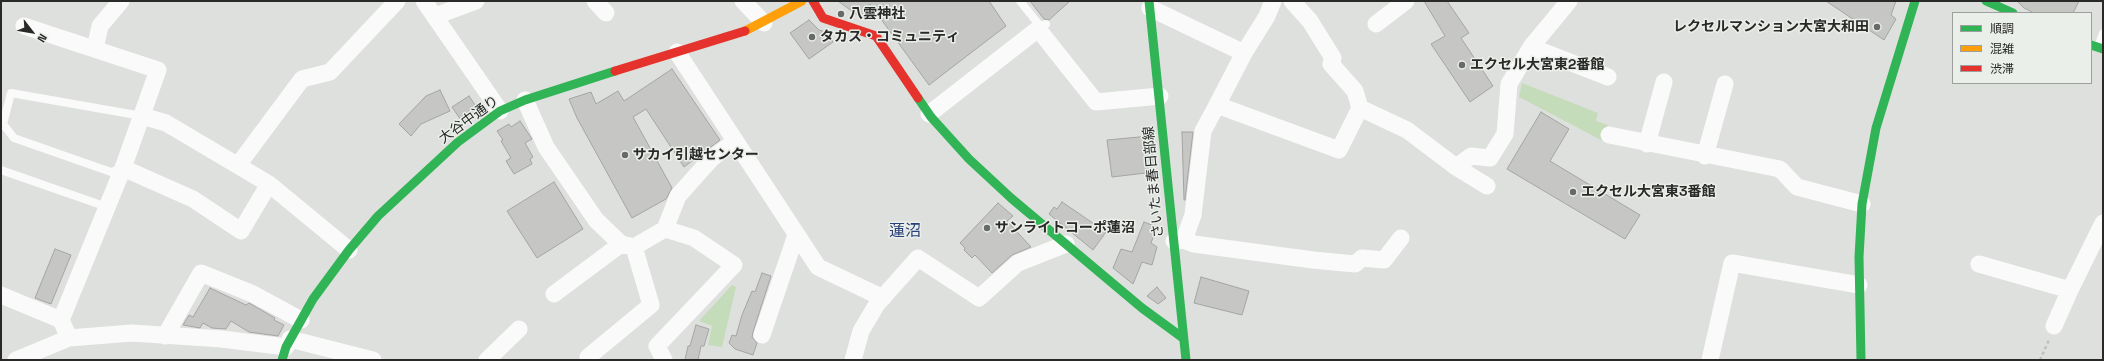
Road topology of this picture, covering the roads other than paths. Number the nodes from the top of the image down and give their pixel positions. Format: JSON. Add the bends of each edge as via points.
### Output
{"nodes":[{"id":1,"x":121,"y":1,"type":"edge"},
{"id":2,"x":397,"y":1,"type":"edge"},
{"id":3,"x":424,"y":1,"type":"edge"},
{"id":4,"x":476,"y":1,"type":"edge"},
{"id":5,"x":743,"y":1,"type":"edge"},
{"id":6,"x":802,"y":1,"type":"edge"},
{"id":7,"x":813,"y":1,"type":"edge"},
{"id":8,"x":1020,"y":1,"type":"edge"},
{"id":9,"x":1273,"y":1,"type":"edge"},
{"id":10,"x":1292,"y":1,"type":"edge"},
{"id":11,"x":1406,"y":1,"type":"edge"},
{"id":12,"x":1915,"y":1,"type":"edge"},
{"id":13,"x":1986,"y":1,"type":"edge"},
{"id":14,"x":1566,"y":2,"type":"edge"},
{"id":15,"x":1150,"y":4,"type":"edge"},
{"id":16,"x":2011,"y":12,"type":"edge"},
{"id":17,"x":435,"y":16,"type":"junction"},
{"id":18,"x":764,"y":23,"type":"junction"},
{"id":19,"x":1046,"y":24,"type":"dead end"},
{"id":20,"x":1376,"y":24,"type":"dead end"},
{"id":21,"x":24,"y":26,"type":"dead end"},
{"id":22,"x":2103,"y":33,"type":"edge"},
{"id":23,"x":1531,"y":46,"type":"junction"},
{"id":24,"x":2097,"y":48,"type":"edge"},
{"id":25,"x":95,"y":49,"type":"junction"},
{"id":26,"x":677,"y":52,"type":"junction"},
{"id":27,"x":1244,"y":53,"type":"junction"},
{"id":28,"x":1608,"y":77,"type":"dead end"},
{"id":29,"x":1664,"y":82,"type":"dead end"},
{"id":30,"x":1725,"y":84,"type":"dead end"},
{"id":31,"x":1160,"y":96,"type":"junction"},
{"id":32,"x":525,"y":100,"type":"junction"},
{"id":33,"x":1217,"y":105,"type":"junction"},
{"id":34,"x":1360,"y":108,"type":"junction"},
{"id":35,"x":500,"y":111,"type":"junction"},
{"id":36,"x":929,"y":114,"type":"junction"},
{"id":37,"x":142,"y":116,"type":"junction"},
{"id":38,"x":1608,"y":135,"type":"dead end"},
{"id":39,"x":734,"y":142,"type":"junction"},
{"id":40,"x":1647,"y":144,"type":"junction"},
{"id":41,"x":1705,"y":156,"type":"junction"},
{"id":42,"x":238,"y":165,"type":"junction"},
{"id":43,"x":1456,"y":167,"type":"junction"},
{"id":44,"x":123,"y":168,"type":"junction"},
{"id":45,"x":1,"y":170,"type":"edge"},
{"id":46,"x":269,"y":184,"type":"junction"},
{"id":47,"x":1487,"y":186,"type":"dead end"},
{"id":48,"x":1862,"y":204,"type":"junction"},
{"id":49,"x":107,"y":207,"type":"junction"},
{"id":50,"x":2103,"y":223,"type":"edge"},
{"id":51,"x":665,"y":229,"type":"junction"},
{"id":52,"x":796,"y":235,"type":"junction"},
{"id":53,"x":1401,"y":238,"type":"dead end"},
{"id":54,"x":1179,"y":241,"type":"junction"},
{"id":55,"x":1066,"y":244,"type":"junction"},
{"id":56,"x":627,"y":245,"type":"junction"},
{"id":57,"x":349,"y":250,"type":"junction"},
{"id":58,"x":1979,"y":264,"type":"dead end"},
{"id":59,"x":1859,"y":285,"type":"junction"},
{"id":60,"x":2070,"y":290,"type":"junction"},
{"id":61,"x":554,"y":294,"type":"dead end"},
{"id":62,"x":1,"y":295,"type":"edge"},
{"id":63,"x":882,"y":298,"type":"junction"},
{"id":64,"x":61,"y":320,"type":"junction"},
{"id":65,"x":301,"y":320,"type":"junction"},
{"id":66,"x":2054,"y":326,"type":"road end"},
{"id":67,"x":519,"y":329,"type":"dead end"},
{"id":68,"x":762,"y":335,"type":"dead end"},
{"id":69,"x":165,"y":336,"type":"junction"},
{"id":70,"x":69,"y":338,"type":"junction"},
{"id":71,"x":1183,"y":338,"type":"junction"},
{"id":72,"x":286,"y":349,"type":"edge"},
{"id":73,"x":16,"y":360,"type":"edge"},
{"id":74,"x":373,"y":360,"type":"edge"},
{"id":75,"x":487,"y":360,"type":"edge"},
{"id":76,"x":591,"y":360,"type":"edge"},
{"id":77,"x":664,"y":360,"type":"edge"},
{"id":78,"x":853,"y":360,"type":"edge"},
{"id":79,"x":1186,"y":360,"type":"edge"},
{"id":80,"x":1710,"y":360,"type":"edge"},
{"id":81,"x":1861,"y":360,"type":"edge"}],
"edges":[{"from":1,"to":25,"type":"street","via":[[100,26]]},
{"from":2,"to":42,"type":"street","via":[[330,72],[302,79]]},
{"from":3,"to":17,"type":"street"},
{"from":4,"to":17,"type":"street"},
{"from":5,"to":18,"type":"street"},
{"from":6,"to":18,"type":"street","name":"大谷中通り"},
{"from":7,"to":36,"type":"street","via":[[823,18],[876,36]]},
{"from":8,"to":19,"type":"lane","via":[[1040,26]]},
{"from":9,"to":27,"type":"street","via":[[1267,16]]},
{"from":10,"to":34,"type":"street","via":[[1310,20],[1333,58],[1331,64],[1355,91]]},
{"from":11,"to":20,"type":"street"},
{"from":12,"to":48,"type":"street","via":[[1876,128]]},
{"from":13,"to":16,"type":"street"},
{"from":14,"to":23,"type":"street"},
{"from":15,"to":27,"type":"street"},
{"from":15,"to":31,"type":"street","name":"さいたま春日部線"},
{"from":17,"to":35,"type":"street"},
{"from":18,"to":26,"type":"street","name":"大谷中通り","via":[[752,30]]},
{"from":21,"to":25,"type":"street"},
{"from":22,"to":24,"type":"lane"},
{"from":23,"to":28,"type":"street"},
{"from":23,"to":43,"type":"street","via":[[1509,84],[1505,134],[1490,158],[1471,156]]},
{"from":25,"to":37,"type":"street","via":[[158,70]]},
{"from":26,"to":32,"type":"street","name":"大谷中通り"},
{"from":26,"to":39,"type":"street"},
{"from":27,"to":33,"type":"street"},
{"from":29,"to":40,"type":"street"},
{"from":30,"to":41,"type":"street"},
{"from":31,"to":36,"type":"street","via":[[1096,102],[1038,29]]},
{"from":31,"to":54,"type":"street","name":"さいたま春日部線"},
{"from":32,"to":35,"type":"street","name":"大谷中通り"},
{"from":32,"to":56,"type":"street","via":[[546,147],[596,220]]},
{"from":33,"to":34,"type":"street","via":[[1339,150]]},
{"from":33,"to":54,"type":"street","via":[[1203,131],[1193,215]]},
{"from":34,"to":43,"type":"street","via":[[1407,130]]},
{"from":35,"to":57,"type":"street","name":"大谷中通り","via":[[458,142],[378,216]]},
{"from":36,"to":55,"type":"street","via":[[969,159]]},
{"from":37,"to":42,"type":"street","via":[[166,123]]},
{"from":37,"to":44,"type":"street"},
{"from":37,"to":44,"type":"lane","via":[[11,93],[3,124],[14,138],[111,172]]},
{"from":38,"to":40,"type":"street"},
{"from":39,"to":51,"type":"street","via":[[711,159],[678,196]]},
{"from":39,"to":52,"type":"street"},
{"from":40,"to":41,"type":"street"},
{"from":41,"to":48,"type":"street","via":[[1780,169],[1797,187]]},
{"from":42,"to":46,"type":"street"},
{"from":43,"to":47,"type":"street"},
{"from":44,"to":46,"type":"street","via":[[193,200],[241,231]]},
{"from":44,"to":49,"type":"street"},
{"from":45,"to":49,"type":"lane"},
{"from":46,"to":57,"type":"street"},
{"from":48,"to":59,"type":"street"},
{"from":49,"to":64,"type":"street"},
{"from":50,"to":60,"type":"street"},
{"from":51,"to":56,"type":"street"},
{"from":51,"to":77,"type":"street","via":[[694,238],[734,265],[657,346]]},
{"from":52,"to":63,"type":"street","via":[[818,267]]},
{"from":52,"to":68,"type":"street"},
{"from":53,"to":54,"type":"street","via":[[1384,260],[1362,258],[1355,264]]},
{"from":54,"to":71,"type":"street","name":"さいたま春日部線"},
{"from":55,"to":63,"type":"street","via":[[1018,263],[979,298],[918,258]]},
{"from":55,"to":71,"type":"street","via":[[1142,308]]},
{"from":56,"to":61,"type":"street"},
{"from":56,"to":76,"type":"street","via":[[651,305],[588,356]]},
{"from":57,"to":65,"type":"street","name":"大谷中通り"},
{"from":58,"to":60,"type":"street"},
{"from":59,"to":80,"type":"street","via":[[1732,263]]},
{"from":59,"to":81,"type":"street"},
{"from":60,"to":66,"type":"street"},
{"from":62,"to":64,"type":"street"},
{"from":63,"to":78,"type":"street","via":[[861,331]]},
{"from":64,"to":70,"type":"street"},
{"from":65,"to":69,"type":"street","via":[[252,294],[200,273]]},
{"from":65,"to":72,"type":"street","name":"大谷中通り"},
{"from":67,"to":75,"type":"street"},
{"from":69,"to":70,"type":"street","via":[[132,334]]},
{"from":69,"to":72,"type":"street","via":[[222,339]]},
{"from":70,"to":73,"type":"street"},
{"from":71,"to":79,"type":"street","name":"さいたま春日部線"},
{"from":72,"to":74,"type":"street"}]}
